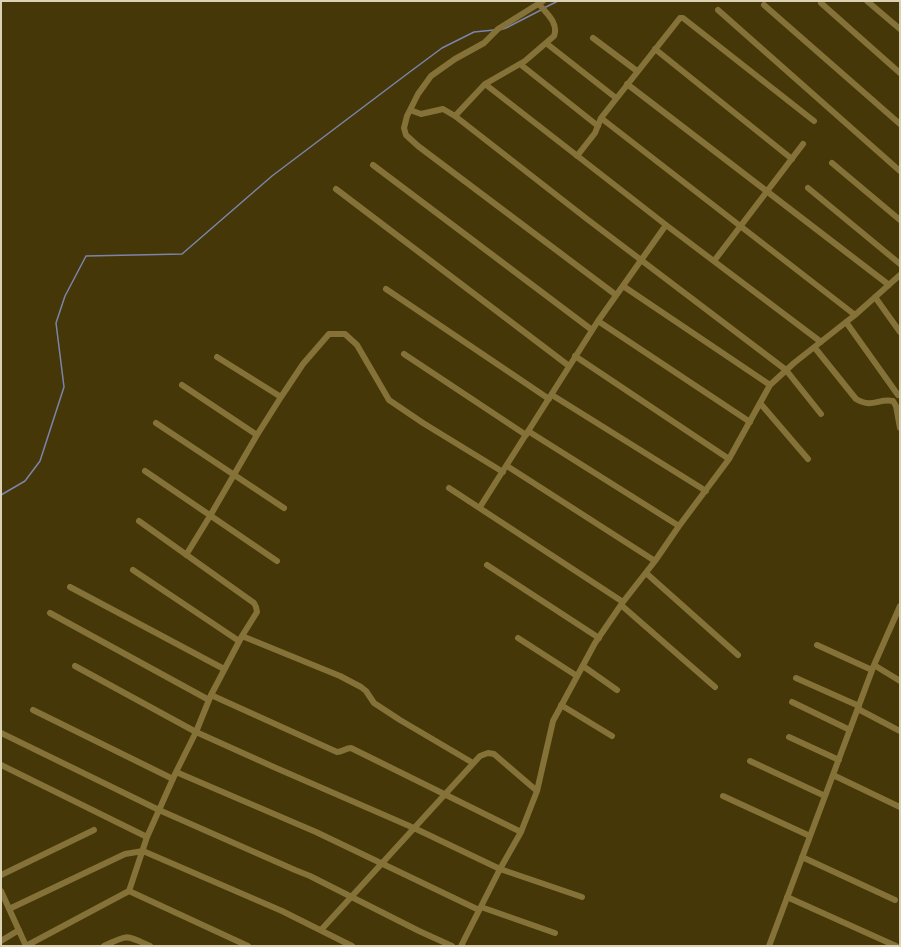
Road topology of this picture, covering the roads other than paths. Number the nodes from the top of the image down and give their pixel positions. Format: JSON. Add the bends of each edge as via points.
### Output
{"nodes":[{"id":1,"x":867,"y":1,"type":"edge"},
{"id":2,"x":541,"y":2,"type":"edge"},
{"id":3,"x":821,"y":3,"type":"dead end"},
{"id":4,"x":764,"y":5,"type":"dead end"},
{"id":5,"x":718,"y":10,"type":"dead end"},
{"id":6,"x":900,"y":28,"type":"edge"},
{"id":7,"x":593,"y":38,"type":"dead end"},
{"id":8,"x":546,"y":43,"type":"junction"},
{"id":9,"x":655,"y":49,"type":"junction"},
{"id":10,"x":520,"y":64,"type":"junction"},
{"id":11,"x":638,"y":71,"type":"junction"},
{"id":12,"x":900,"y":73,"type":"edge"},
{"id":13,"x":485,"y":84,"type":"junction"},
{"id":14,"x":627,"y":84,"type":"junction"},
{"id":15,"x":616,"y":98,"type":"junction"},
{"id":16,"x":410,"y":110,"type":"junction"},
{"id":17,"x":455,"y":116,"type":"junction"},
{"id":18,"x":601,"y":118,"type":"junction"},
{"id":19,"x":814,"y":121,"type":"dead end"},
{"id":20,"x":900,"y":124,"type":"edge"},
{"id":21,"x":598,"y":126,"type":"junction"},
{"id":22,"x":804,"y":144,"type":"dead end"},
{"id":23,"x":577,"y":156,"type":"junction"},
{"id":24,"x":792,"y":159,"type":"junction"},
{"id":25,"x":832,"y":163,"type":"dead end"},
{"id":26,"x":373,"y":165,"type":"dead end"},
{"id":27,"x":900,"y":171,"type":"edge"},
{"id":28,"x":808,"y":188,"type":"dead end"},
{"id":29,"x":336,"y":189,"type":"dead end"},
{"id":30,"x":767,"y":191,"type":"junction"},
{"id":31,"x":900,"y":220,"type":"edge"},
{"id":32,"x":666,"y":225,"type":"junction"},
{"id":33,"x":741,"y":226,"type":"junction"},
{"id":34,"x":641,"y":260,"type":"junction"},
{"id":35,"x":714,"y":262,"type":"junction"},
{"id":36,"x":900,"y":264,"type":"edge"},
{"id":37,"x":900,"y":275,"type":"edge"},
{"id":38,"x":889,"y":285,"type":"junction"},
{"id":39,"x":623,"y":286,"type":"junction"},
{"id":40,"x":386,"y":289,"type":"dead end"},
{"id":41,"x":616,"y":295,"type":"junction"},
{"id":42,"x":875,"y":297,"type":"junction"},
{"id":43,"x":855,"y":315,"type":"junction"},
{"id":44,"x":598,"y":321,"type":"junction"},
{"id":45,"x":846,"y":322,"type":"junction"},
{"id":46,"x":592,"y":330,"type":"junction"},
{"id":47,"x":900,"y":332,"type":"edge"},
{"id":48,"x":821,"y":342,"type":"junction"},
{"id":49,"x":815,"y":348,"type":"junction"},
{"id":50,"x":404,"y":354,"type":"dead end"},
{"id":51,"x":217,"y":356,"type":"dead end"},
{"id":52,"x":575,"y":356,"type":"junction"},
{"id":53,"x":569,"y":366,"type":"junction"},
{"id":54,"x":786,"y":370,"type":"junction"},
{"id":55,"x":182,"y":385,"type":"dead end"},
{"id":56,"x":770,"y":385,"type":"junction"},
{"id":57,"x":899,"y":394,"type":"edge"},
{"id":58,"x":281,"y":397,"type":"junction"},
{"id":59,"x":550,"y":397,"type":"junction"},
{"id":60,"x":893,"y":401,"type":"junction"},
{"id":61,"x":760,"y":404,"type":"junction"},
{"id":62,"x":820,"y":414,"type":"dead end"},
{"id":63,"x":156,"y":422,"type":"dead end"},
{"id":64,"x":750,"y":422,"type":"junction"},
{"id":65,"x":900,"y":428,"type":"edge"},
{"id":66,"x":527,"y":433,"type":"junction"},
{"id":67,"x":257,"y":435,"type":"junction"},
{"id":68,"x":729,"y":459,"type":"junction"},
{"id":69,"x":808,"y":459,"type":"dead end"},
{"id":70,"x":507,"y":466,"type":"junction"},
{"id":71,"x":145,"y":471,"type":"dead end"},
{"id":72,"x":503,"y":472,"type":"junction"},
{"id":73,"x":234,"y":475,"type":"junction"},
{"id":74,"x":449,"y":488,"type":"dead end"},
{"id":75,"x":706,"y":491,"type":"junction"},
{"id":76,"x":480,"y":507,"type":"junction"},
{"id":77,"x":284,"y":508,"type":"dead end"},
{"id":78,"x":210,"y":516,"type":"junction"},
{"id":79,"x":139,"y":522,"type":"dead end"},
{"id":80,"x":679,"y":526,"type":"junction"},
{"id":81,"x":186,"y":555,"type":"junction"},
{"id":82,"x":277,"y":561,"type":"dead end"},
{"id":83,"x":655,"y":561,"type":"junction"},
{"id":84,"x":487,"y":565,"type":"dead end"},
{"id":85,"x":132,"y":570,"type":"dead end"},
{"id":86,"x":646,"y":573,"type":"junction"},
{"id":87,"x":70,"y":586,"type":"dead end"},
{"id":88,"x":622,"y":604,"type":"junction"},
{"id":89,"x":900,"y":606,"type":"edge"},
{"id":90,"x":50,"y":613,"type":"dead end"},
{"id":91,"x":518,"y":638,"type":"dead end"},
{"id":92,"x":599,"y":638,"type":"junction"},
{"id":93,"x":240,"y":639,"type":"junction"},
{"id":94,"x":816,"y":645,"type":"dead end"},
{"id":95,"x":738,"y":655,"type":"dead end"},
{"id":96,"x":75,"y":666,"type":"dead end"},
{"id":97,"x":583,"y":666,"type":"junction"},
{"id":98,"x":873,"y":667,"type":"junction"},
{"id":99,"x":224,"y":670,"type":"junction"},
{"id":100,"x":577,"y":676,"type":"junction"},
{"id":101,"x":796,"y":678,"type":"dead end"},
{"id":102,"x":900,"y":681,"type":"edge"},
{"id":103,"x":715,"y":687,"type":"dead end"},
{"id":104,"x":617,"y":690,"type":"dead end"},
{"id":105,"x":210,"y":698,"type":"junction"},
{"id":106,"x":792,"y":702,"type":"dead end"},
{"id":107,"x":562,"y":705,"type":"junction"},
{"id":108,"x":858,"y":708,"type":"junction"},
{"id":109,"x":33,"y":710,"type":"dead end"},
{"id":110,"x":850,"y":730,"type":"junction"},
{"id":111,"x":900,"y":731,"type":"edge"},
{"id":112,"x":196,"y":732,"type":"junction"},
{"id":113,"x":1,"y":733,"type":"edge"},
{"id":114,"x":612,"y":736,"type":"dead end"},
{"id":115,"x":789,"y":737,"type":"dead end"},
{"id":116,"x":838,"y":760,"type":"junction"},
{"id":117,"x":750,"y":761,"type":"dead end"},
{"id":118,"x":474,"y":763,"type":"junction"},
{"id":119,"x":1,"y":765,"type":"edge"},
{"id":120,"x":176,"y":772,"type":"junction"},
{"id":121,"x":833,"y":775,"type":"junction"},
{"id":122,"x":173,"y":779,"type":"junction"},
{"id":123,"x":538,"y":791,"type":"junction"},
{"id":124,"x":446,"y":794,"type":"junction"},
{"id":125,"x":723,"y":796,"type":"dead end"},
{"id":126,"x":825,"y":796,"type":"junction"},
{"id":127,"x":900,"y":808,"type":"edge"},
{"id":128,"x":159,"y":810,"type":"junction"},
{"id":129,"x":414,"y":828,"type":"junction"},
{"id":130,"x":94,"y":830,"type":"dead end"},
{"id":131,"x":521,"y":832,"type":"junction"},
{"id":132,"x":810,"y":836,"type":"junction"},
{"id":133,"x":147,"y":837,"type":"junction"},
{"id":134,"x":143,"y":851,"type":"junction"},
{"id":135,"x":802,"y":857,"type":"junction"},
{"id":136,"x":381,"y":864,"type":"junction"},
{"id":137,"x":500,"y":869,"type":"junction"},
{"id":138,"x":1,"y":875,"type":"edge"},
{"id":139,"x":129,"y":891,"type":"junction"},
{"id":140,"x":2,"y":895,"type":"edge"},
{"id":141,"x":351,"y":896,"type":"junction"},
{"id":142,"x":582,"y":897,"type":"dead end"},
{"id":143,"x":787,"y":897,"type":"junction"},
{"id":144,"x":895,"y":900,"type":"dead end"},
{"id":145,"x":9,"y":909,"type":"junction"},
{"id":146,"x":480,"y":909,"type":"junction"},
{"id":147,"x":19,"y":930,"type":"junction"},
{"id":148,"x":321,"y":930,"type":"junction"},
{"id":149,"x":555,"y":933,"type":"dead end"},
{"id":150,"x":1,"y":941,"type":"edge"},
{"id":151,"x":26,"y":946,"type":"edge"},
{"id":152,"x":104,"y":946,"type":"edge"},
{"id":153,"x":150,"y":946,"type":"edge"},
{"id":154,"x":248,"y":946,"type":"edge"},
{"id":155,"x":352,"y":946,"type":"edge"},
{"id":156,"x":452,"y":946,"type":"edge"},
{"id":157,"x":463,"y":946,"type":"edge"},
{"id":158,"x":769,"y":946,"type":"edge"},
{"id":159,"x":896,"y":946,"type":"edge"}],
"edges":[{"from":1,"to":6,"type":"street"},
{"from":2,"to":8,"type":"street","via":[[556,31]]},
{"from":2,"to":16,"type":"street","via":[[498,29],[484,43],[431,76]]},
{"from":3,"to":12,"type":"street"},
{"from":4,"to":20,"type":"street"},
{"from":5,"to":27,"type":"street"},
{"from":7,"to":11,"type":"street"},
{"from":8,"to":10,"type":"street"},
{"from":8,"to":15,"type":"street"},
{"from":9,"to":11,"type":"street"},
{"from":9,"to":19,"type":"street","via":[[678,20],[683,18]]},
{"from":9,"to":24,"type":"street"},
{"from":10,"to":13,"type":"street"},
{"from":10,"to":21,"type":"street"},
{"from":11,"to":14,"type":"street"},
{"from":13,"to":17,"type":"street"},
{"from":13,"to":23,"type":"street"},
{"from":14,"to":15,"type":"street"},
{"from":14,"to":30,"type":"street"},
{"from":15,"to":18,"type":"street"},
{"from":16,"to":17,"type":"street","via":[[421,114],[443,109]]},
{"from":16,"to":41,"type":"street","via":[[404,128],[410,140]]},
{"from":17,"to":34,"type":"street"},
{"from":18,"to":21,"type":"street"},
{"from":18,"to":33,"type":"street"},
{"from":21,"to":23,"type":"street"},
{"from":22,"to":24,"type":"street"},
{"from":23,"to":32,"type":"street"},
{"from":24,"to":30,"type":"street"},
{"from":25,"to":31,"type":"street"},
{"from":26,"to":46,"type":"street"},
{"from":28,"to":36,"type":"street"},
{"from":29,"to":53,"type":"street"},
{"from":30,"to":33,"type":"street"},
{"from":30,"to":38,"type":"street"},
{"from":32,"to":34,"type":"street"},
{"from":32,"to":35,"type":"street"},
{"from":33,"to":35,"type":"street"},
{"from":33,"to":43,"type":"street"},
{"from":34,"to":39,"type":"street"},
{"from":34,"to":54,"type":"street"},
{"from":35,"to":48,"type":"street"},
{"from":37,"to":38,"type":"street"},
{"from":38,"to":42,"type":"street"},
{"from":39,"to":41,"type":"street"},
{"from":39,"to":56,"type":"street"},
{"from":40,"to":59,"type":"street"},
{"from":41,"to":44,"type":"street"},
{"from":42,"to":43,"type":"street"},
{"from":42,"to":47,"type":"street"},
{"from":43,"to":45,"type":"street"},
{"from":44,"to":46,"type":"street"},
{"from":44,"to":64,"type":"street"},
{"from":45,"to":48,"type":"street"},
{"from":45,"to":57,"type":"street"},
{"from":46,"to":52,"type":"street"},
{"from":48,"to":49,"type":"street"},
{"from":49,"to":54,"type":"street"},
{"from":49,"to":60,"type":"street","via":[[856,399],[871,404]]},
{"from":50,"to":66,"type":"street"},
{"from":51,"to":58,"type":"street"},
{"from":52,"to":53,"type":"street"},
{"from":52,"to":68,"type":"street"},
{"from":53,"to":59,"type":"street"},
{"from":54,"to":56,"type":"street"},
{"from":54,"to":62,"type":"street"},
{"from":55,"to":67,"type":"street"},
{"from":56,"to":61,"type":"street"},
{"from":57,"to":60,"type":"street"},
{"from":58,"to":67,"type":"street"},
{"from":58,"to":72,"type":"street","via":[[303,364],[329,334],[345,334],[357,345],[389,400]]},
{"from":59,"to":66,"type":"street"},
{"from":59,"to":75,"type":"street"},
{"from":60,"to":65,"type":"street"},
{"from":61,"to":64,"type":"street"},
{"from":61,"to":69,"type":"street"},
{"from":63,"to":73,"type":"street"},
{"from":64,"to":68,"type":"street"},
{"from":66,"to":70,"type":"street"},
{"from":66,"to":80,"type":"street"},
{"from":67,"to":73,"type":"street"},
{"from":68,"to":75,"type":"street"},
{"from":70,"to":72,"type":"street"},
{"from":70,"to":83,"type":"street"},
{"from":71,"to":78,"type":"street"},
{"from":72,"to":76,"type":"street"},
{"from":73,"to":77,"type":"street"},
{"from":73,"to":78,"type":"street"},
{"from":74,"to":76,"type":"street"},
{"from":75,"to":80,"type":"street"},
{"from":76,"to":88,"type":"street"},
{"from":78,"to":81,"type":"street"},
{"from":78,"to":82,"type":"street"},
{"from":79,"to":81,"type":"street"},
{"from":80,"to":83,"type":"street"},
{"from":81,"to":93,"type":"street","via":[[254,603],[257,612]]},
{"from":83,"to":86,"type":"street"},
{"from":84,"to":92,"type":"street"},
{"from":85,"to":93,"type":"street"},
{"from":86,"to":88,"type":"street"},
{"from":86,"to":95,"type":"street"},
{"from":87,"to":99,"type":"street"},
{"from":88,"to":92,"type":"street"},
{"from":88,"to":103,"type":"street"},
{"from":89,"to":98,"type":"street"},
{"from":90,"to":105,"type":"street"},
{"from":91,"to":100,"type":"street"},
{"from":92,"to":97,"type":"street"},
{"from":93,"to":99,"type":"street"},
{"from":93,"to":118,"type":"street","via":[[340,676],[361,687],[374,703]]},
{"from":94,"to":98,"type":"street"},
{"from":96,"to":112,"type":"street"},
{"from":97,"to":100,"type":"street"},
{"from":97,"to":104,"type":"street"},
{"from":98,"to":102,"type":"street"},
{"from":98,"to":108,"type":"street"},
{"from":99,"to":105,"type":"street"},
{"from":100,"to":107,"type":"street"},
{"from":101,"to":108,"type":"street"},
{"from":105,"to":112,"type":"street"},
{"from":105,"to":124,"type":"street","via":[[337,752],[351,748]]},
{"from":106,"to":110,"type":"street"},
{"from":107,"to":114,"type":"street"},
{"from":107,"to":123,"type":"street","via":[[553,721]]},
{"from":108,"to":110,"type":"street"},
{"from":108,"to":111,"type":"street"},
{"from":109,"to":122,"type":"street"},
{"from":110,"to":116,"type":"street"},
{"from":112,"to":120,"type":"street"},
{"from":112,"to":129,"type":"street"},
{"from":113,"to":128,"type":"street"},
{"from":115,"to":116,"type":"street"},
{"from":116,"to":121,"type":"street"},
{"from":117,"to":126,"type":"street"},
{"from":118,"to":123,"type":"street","via":[[480,756],[494,754]]},
{"from":118,"to":124,"type":"street"},
{"from":119,"to":133,"type":"street"},
{"from":120,"to":122,"type":"street"},
{"from":120,"to":136,"type":"street","via":[[316,832]]},
{"from":121,"to":126,"type":"street"},
{"from":121,"to":127,"type":"street"},
{"from":122,"to":128,"type":"street"},
{"from":123,"to":131,"type":"street"},
{"from":124,"to":129,"type":"street"},
{"from":124,"to":131,"type":"street"},
{"from":125,"to":132,"type":"street"},
{"from":126,"to":132,"type":"street"},
{"from":128,"to":133,"type":"street"},
{"from":128,"to":141,"type":"street"},
{"from":129,"to":136,"type":"street"},
{"from":129,"to":137,"type":"street"},
{"from":130,"to":138,"type":"street"},
{"from":131,"to":137,"type":"street"},
{"from":132,"to":135,"type":"street"},
{"from":133,"to":134,"type":"street"},
{"from":134,"to":139,"type":"street"},
{"from":134,"to":145,"type":"street","via":[[125,854]]},
{"from":134,"to":148,"type":"street"},
{"from":135,"to":143,"type":"street"},
{"from":135,"to":144,"type":"street"},
{"from":136,"to":141,"type":"street"},
{"from":136,"to":146,"type":"street"},
{"from":137,"to":142,"type":"street"},
{"from":137,"to":146,"type":"street"},
{"from":139,"to":151,"type":"street"},
{"from":139,"to":154,"type":"street"},
{"from":140,"to":145,"type":"street"},
{"from":141,"to":148,"type":"street"},
{"from":141,"to":156,"type":"street"},
{"from":143,"to":158,"type":"street"},
{"from":143,"to":159,"type":"street"},
{"from":145,"to":147,"type":"street"},
{"from":146,"to":149,"type":"street"},
{"from":146,"to":157,"type":"street"},
{"from":147,"to":150,"type":"street"},
{"from":147,"to":151,"type":"street"},
{"from":148,"to":155,"type":"street"},
{"from":152,"to":153,"type":"street","via":[[127,936]]}]}
